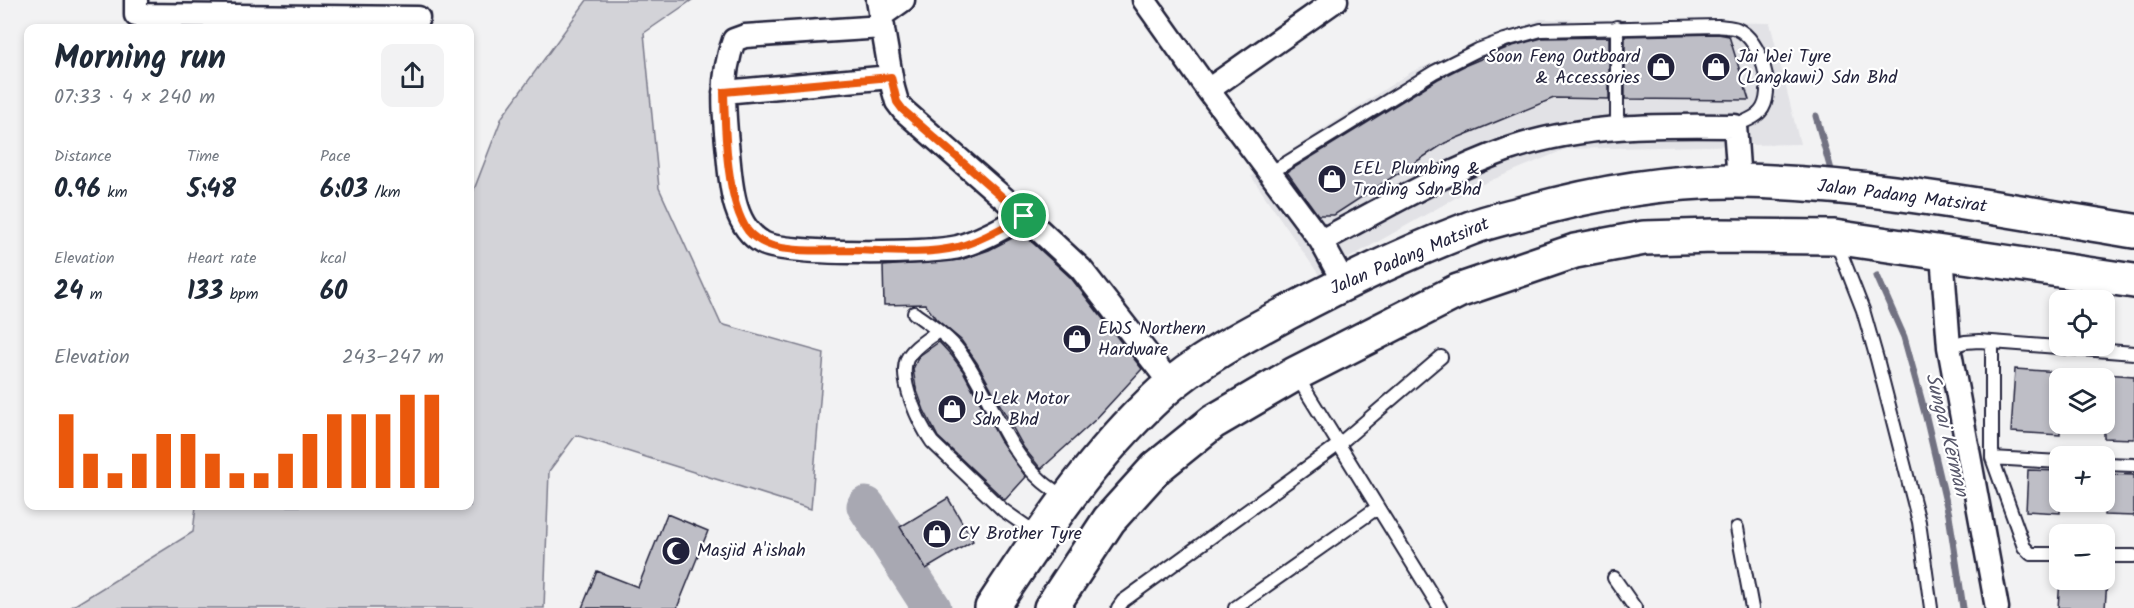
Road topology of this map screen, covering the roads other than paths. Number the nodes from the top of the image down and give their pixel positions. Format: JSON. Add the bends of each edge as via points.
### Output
{"nodes":[{"id":1,"x":903,"y":0,"type":"edge"},
{"id":2,"x":1336,"y":0,"type":"edge"},
{"id":3,"x":1150,"y":2,"type":"edge"},
{"id":4,"x":136,"y":14,"type":"edge"},
{"id":5,"x":881,"y":14,"type":"edge"},
{"id":6,"x":418,"y":18,"type":"dead end"},
{"id":7,"x":1617,"y":27,"type":"junction"},
{"id":8,"x":891,"y":77,"type":"junction"},
{"id":9,"x":1208,"y":90,"type":"junction"},
{"id":10,"x":724,"y":92,"type":"junction"},
{"id":11,"x":1735,"y":126,"type":"junction"},
{"id":12,"x":1617,"y":128,"type":"junction"},
{"id":13,"x":1270,"y":173,"type":"junction"},
{"id":14,"x":1739,"y":181,"type":"junction"},
{"id":15,"x":2012,"y":211,"type":"junction"},
{"id":16,"x":1024,"y":216,"type":"junction"},
{"id":17,"x":2134,"y":231,"type":"edge"},
{"id":18,"x":1834,"y":237,"type":"junction"},
{"id":19,"x":1321,"y":241,"type":"junction"},
{"id":20,"x":1942,"y":254,"type":"junction"},
{"id":21,"x":2004,"y":262,"type":"junction"},
{"id":22,"x":2134,"y":281,"type":"edge"},
{"id":23,"x":1344,"y":283,"type":"junction"},
{"id":24,"x":914,"y":313,"type":"dead end"},
{"id":25,"x":938,"y":331,"type":"junction"},
{"id":26,"x":1992,"y":343,"type":"junction"},
{"id":27,"x":1949,"y":347,"type":"junction"},
{"id":28,"x":2134,"y":353,"type":"edge"},
{"id":29,"x":1441,"y":357,"type":"dead end"},
{"id":30,"x":1295,"y":374,"type":"junction"},
{"id":31,"x":1172,"y":384,"type":"junction"},
{"id":32,"x":1338,"y":445,"type":"junction"},
{"id":33,"x":1992,"y":458,"type":"junction"},
{"id":34,"x":2049,"y":461,"type":"edge"},
{"id":35,"x":2115,"y":464,"type":"edge"},
{"id":36,"x":2134,"y":465,"type":"edge"},
{"id":37,"x":1067,"y":498,"type":"junction"},
{"id":38,"x":1377,"y":508,"type":"junction"},
{"id":39,"x":1737,"y":528,"type":"dead end"},
{"id":40,"x":1041,"y":536,"type":"junction"},
{"id":41,"x":2049,"y":554,"type":"edge"},
{"id":42,"x":2115,"y":556,"type":"edge"},
{"id":43,"x":2134,"y":556,"type":"edge"},
{"id":44,"x":1614,"y":578,"type":"dead end"},
{"id":45,"x":996,"y":602,"type":"edge"},
{"id":46,"x":1051,"y":608,"type":"edge"},
{"id":47,"x":1118,"y":608,"type":"edge"},
{"id":48,"x":1235,"y":608,"type":"edge"},
{"id":49,"x":1440,"y":608,"type":"edge"},
{"id":50,"x":1635,"y":608,"type":"edge"},
{"id":51,"x":1752,"y":608,"type":"edge"},
{"id":52,"x":1931,"y":608,"type":"edge"},
{"id":53,"x":1997,"y":608,"type":"edge"}],
"edges":[{"from":1,"to":5,"type":"street"},
{"from":2,"to":9,"type":"street"},
{"from":3,"to":9,"type":"street"},
{"from":4,"to":6,"type":"street"},
{"from":5,"to":8,"type":"street"},
{"from":5,"to":10,"type":"street","via":[[734,40]]},
{"from":7,"to":11,"type":"lane","via":[[1718,26],[1737,29],[1750,39],[1762,60],[1766,103],[1758,114]]},
{"from":7,"to":12,"type":"lane"},
{"from":7,"to":13,"type":"lane","via":[[1540,30],[1478,50],[1434,72]]},
{"from":8,"to":10,"type":"street"},
{"from":8,"to":16,"type":"street","via":[[903,110]]},
{"from":9,"to":13,"type":"street"},
{"from":10,"to":16,"type":"street","via":[[731,187],[748,231],[764,243],[788,249],[922,252],[981,240]]},
{"from":11,"to":12,"type":"street"},
{"from":11,"to":14,"type":"street"},
{"from":12,"to":19,"type":"street","via":[[1510,149]]},
{"from":13,"to":19,"type":"street"},
{"from":14,"to":15,"type":"main road","name":"Jalan Padang Matsirat","via":[[1860,189]]},
{"from":14,"to":23,"type":"main road","name":"Jalan Padang Matsirat","via":[[1624,190],[1560,203],[1473,227]]},
{"from":15,"to":17,"type":"main road","name":"Jalan Padang Matsirat"},
{"from":15,"to":21,"type":"main road"},
{"from":16,"to":31,"type":"street","via":[[1081,269]]},
{"from":18,"to":20,"type":"main road"},
{"from":18,"to":30,"type":"main road","via":[[1644,238],[1575,251],[1458,291]]},
{"from":18,"to":52,"type":"lane","via":[[1863,310],[1880,370],[1919,522]]},
{"from":19,"to":23,"type":"street"},
{"from":20,"to":21,"type":"main road"},
{"from":20,"to":27,"type":"street"},
{"from":21,"to":22,"type":"main road"},
{"from":23,"to":31,"type":"main road","name":"Jalan Padang Matsirat","via":[[1233,342]]},
{"from":24,"to":25,"type":"lane"},
{"from":25,"to":37,"type":"lane","via":[[958,349],[977,378],[1021,458],[1043,482]]},
{"from":25,"to":40,"type":"lane","via":[[913,352],[905,366],[913,407],[924,430],[1003,510]]},
{"from":26,"to":27,"type":"lane","via":[[1965,342]]},
{"from":26,"to":28,"type":"lane"},
{"from":26,"to":33,"type":"lane"},
{"from":27,"to":53,"type":"street"},
{"from":29,"to":32,"type":"lane"},
{"from":30,"to":32,"type":"lane"},
{"from":30,"to":46,"type":"main road","via":[[1213,423],[1156,468],[1109,520]]},
{"from":31,"to":37,"type":"main road","name":"Jalan Padang Matsirat","via":[[1128,425]]},
{"from":32,"to":38,"type":"lane"},
{"from":32,"to":47,"type":"lane"},
{"from":33,"to":34,"type":"lane"},
{"from":33,"to":41,"type":"lane","via":[[2024,547],[2031,554]]},
{"from":35,"to":36,"type":"lane"},
{"from":37,"to":40,"type":"main road","name":"Jalan Padang Matsirat"},
{"from":38,"to":48,"type":"lane"},
{"from":38,"to":49,"type":"lane"},
{"from":39,"to":51,"type":"lane"},
{"from":40,"to":45,"type":"main road","name":"Jalan Padang Matsirat"},
{"from":42,"to":43,"type":"lane"},
{"from":44,"to":50,"type":"lane"}]}
